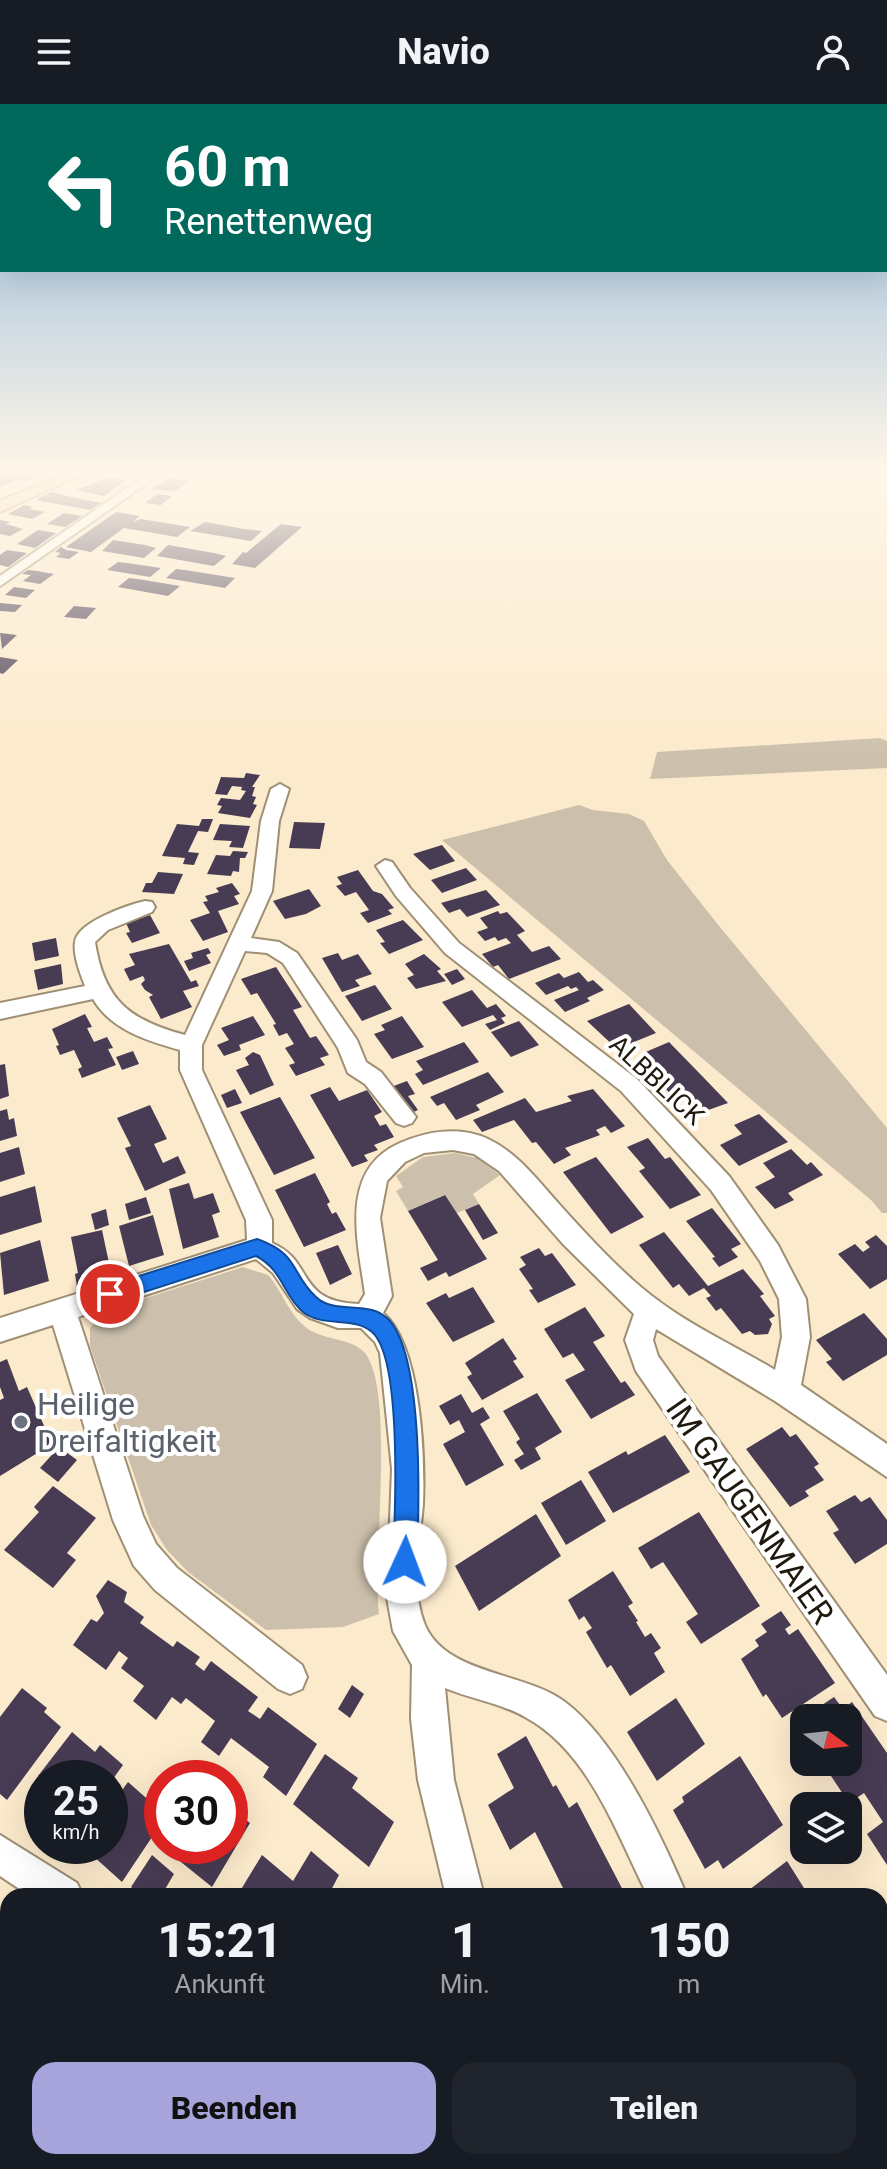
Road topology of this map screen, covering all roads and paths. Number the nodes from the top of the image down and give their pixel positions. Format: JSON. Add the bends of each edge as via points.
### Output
{"nodes":[{"id":1,"x":22,"y":566,"type":"edge"},
{"id":2,"x":0,"y":582,"type":"edge"},
{"id":3,"x":280,"y":789,"type":"dead end"},
{"id":4,"x":385,"y":866,"type":"dead end"},
{"id":5,"x":145,"y":907,"type":"dead end"},
{"id":6,"x":239,"y":943,"type":"junction"},
{"id":7,"x":95,"y":991,"type":"junction"},
{"id":8,"x":0,"y":1011,"type":"edge"},
{"id":9,"x":191,"y":1045,"type":"junction"},
{"id":10,"x":404,"y":1117,"type":"dead end"},
{"id":11,"x":257,"y":1248,"type":"junction"},
{"id":12,"x":62,"y":1310,"type":"junction"},
{"id":13,"x":649,"y":1310,"type":"junction"},
{"id":14,"x":366,"y":1316,"type":"junction"},
{"id":15,"x":0,"y":1330,"type":"edge"},
{"id":16,"x":785,"y":1391,"type":"junction"},
{"id":17,"x":887,"y":1462,"type":"edge"},
{"id":18,"x":429,"y":1660,"type":"junction"},
{"id":19,"x":290,"y":1677,"type":"dead end"},
{"id":20,"x":887,"y":1704,"type":"edge"},
{"id":21,"x":0,"y":1854,"type":"edge"},
{"id":22,"x":52,"y":1888,"type":"edge"},
{"id":23,"x":463,"y":1888,"type":"edge"},
{"id":24,"x":664,"y":1888,"type":"edge"}],
"edges":[{"from":1,"to":2,"type":"street"},
{"from":3,"to":6,"type":"street","via":[[270,821],[262,891]]},
{"from":4,"to":16,"type":"street","name":"ALBBLICK","via":[[452,948],[629,1085],[720,1183],[769,1253],[792,1299],[796,1337]]},
{"from":5,"to":7,"type":"street","via":[[101,925],[85,940]]},
{"from":6,"to":9,"type":"street"},
{"from":6,"to":10,"type":"street","via":[[272,947],[290,958],[349,1046],[356,1067],[373,1078]]},
{"from":7,"to":8,"type":"street"},
{"from":7,"to":9,"type":"street","via":[[137,1028]]},
{"from":9,"to":11,"type":"street","via":[[194,1079],[259,1220]]},
{"from":11,"to":12,"type":"street"},
{"from":11,"to":14,"type":"street","via":[[277,1258],[310,1305],[330,1314]]},
{"from":12,"to":15,"type":"street"},
{"from":12,"to":19,"type":"street","via":[[145,1555],[166,1579]]},
{"from":13,"to":14,"type":"street","via":[[502,1159],[480,1146],[445,1140],[396,1155],[372,1185],[367,1218],[379,1289]]},
{"from":13,"to":16,"type":"street"},
{"from":13,"to":20,"type":"street","name":"IM GAUGENMAIER","via":[[639,1340],[646,1362]]},
{"from":14,"to":18,"type":"street","via":[[387,1333],[396,1355],[407,1463],[404,1603],[414,1640]]},
{"from":16,"to":17,"type":"street"},
{"from":18,"to":23,"type":"street","via":[[427,1689],[438,1785]]},
{"from":18,"to":24,"type":"street","via":[[453,1675],[528,1698],[570,1728],[596,1761]]},
{"from":21,"to":22,"type":"street"}]}
